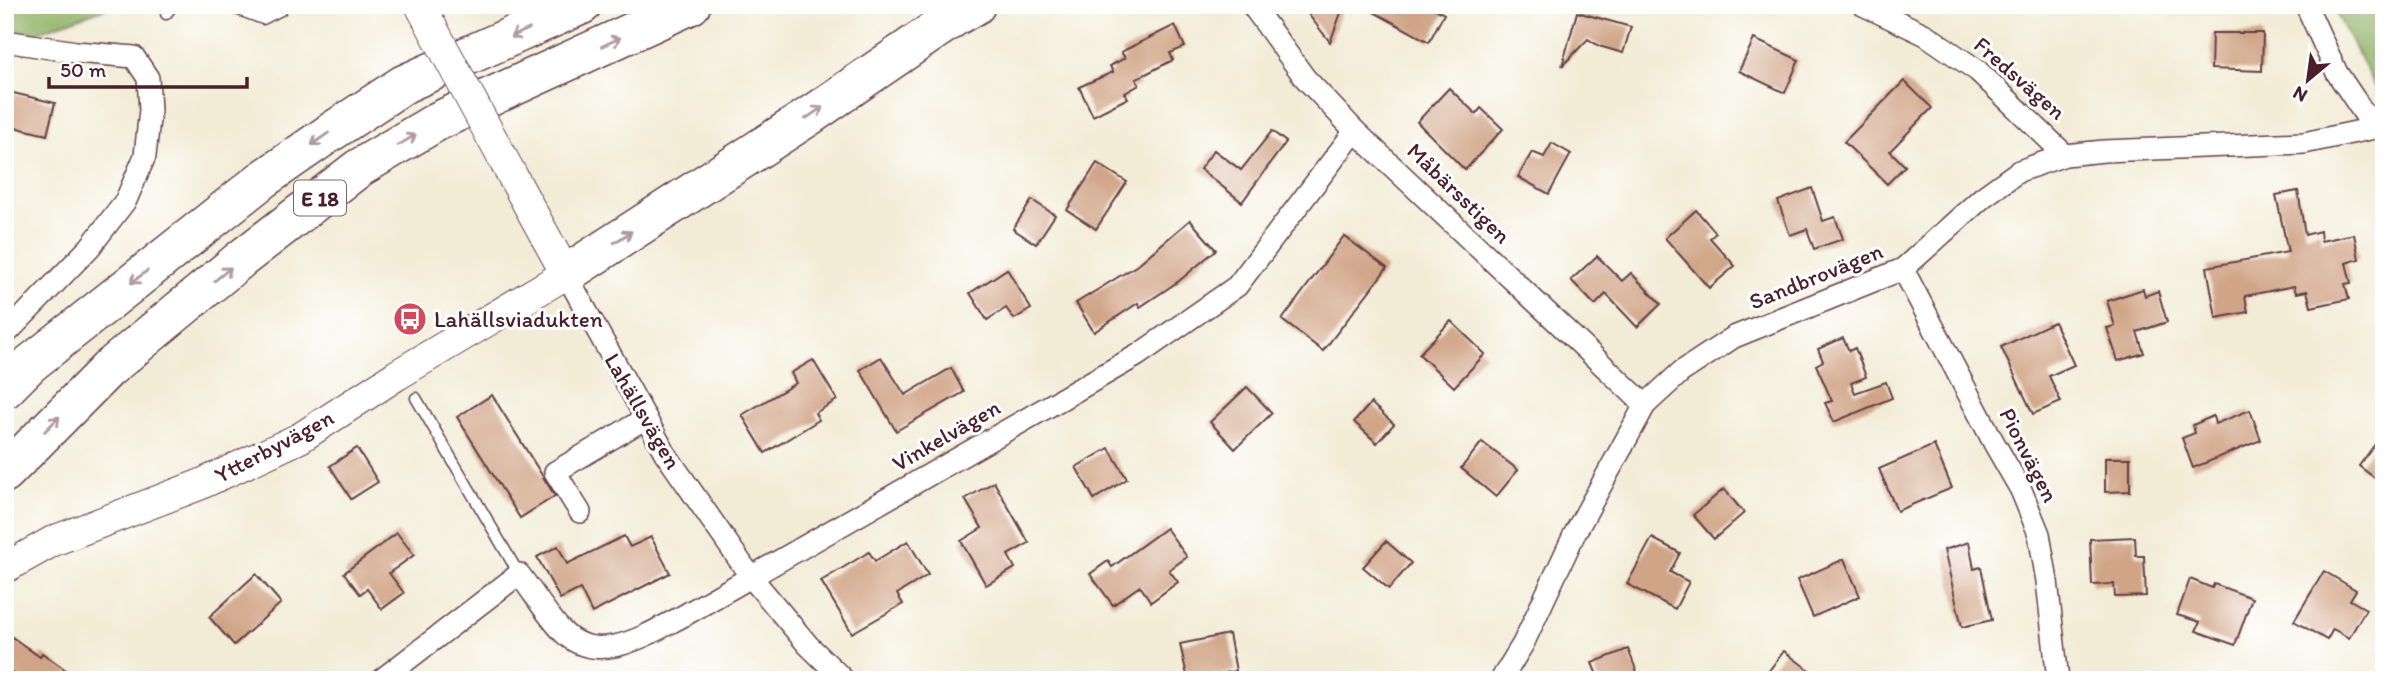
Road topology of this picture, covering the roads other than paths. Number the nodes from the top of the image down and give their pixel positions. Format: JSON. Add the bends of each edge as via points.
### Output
{"nodes":[{"id":1,"x":226,"y":5,"type":"edge"},
{"id":2,"x":282,"y":5,"type":"edge"},
{"id":3,"x":420,"y":5,"type":"edge"},
{"id":4,"x":582,"y":5,"type":"edge"},
{"id":5,"x":691,"y":5,"type":"edge"},
{"id":6,"x":976,"y":5,"type":"edge"},
{"id":7,"x":1252,"y":5,"type":"edge"},
{"id":8,"x":1863,"y":5,"type":"edge"},
{"id":9,"x":2306,"y":5,"type":"edge"},
{"id":10,"x":5,"y":41,"type":"edge"},
{"id":11,"x":2379,"y":127,"type":"edge"},
{"id":12,"x":1355,"y":131,"type":"junction"},
{"id":13,"x":2065,"y":155,"type":"junction"},
{"id":14,"x":1903,"y":269,"type":"junction"},
{"id":15,"x":565,"y":274,"type":"junction"},
{"id":16,"x":5,"y":335,"type":"edge"},
{"id":17,"x":5,"y":389,"type":"edge"},
{"id":18,"x":416,"y":398,"type":"dead end"},
{"id":19,"x":1645,"y":405,"type":"junction"},
{"id":20,"x":646,"y":418,"type":"junction"},
{"id":21,"x":5,"y":473,"type":"edge"},
{"id":22,"x":580,"y":512,"type":"dead end"},
{"id":23,"x":5,"y":568,"type":"edge"},
{"id":24,"x":519,"y":574,"type":"junction"},
{"id":25,"x":751,"y":577,"type":"junction"},
{"id":26,"x":381,"y":680,"type":"edge"},
{"id":27,"x":844,"y":680,"type":"edge"},
{"id":28,"x":1501,"y":680,"type":"edge"},
{"id":29,"x":2058,"y":680,"type":"edge"}],
"edges":[{"from":1,"to":2,"type":"lane","via":[[262,19],[282,10]]},
{"from":3,"to":15,"type":"street","name":"Lahällsvägen","bridge":true},
{"from":4,"to":17,"type":"highway","number":"E 18","one_way":true,"via":[[404,84],[331,132],[262,180],[30,364]]},
{"from":21,"to":5,"type":"highway","number":"E 18","one_way":true,"via":[[108,369],[359,168],[438,121]]},
{"from":15,"to":6,"type":"highway","one_way":true},
{"from":7,"to":12,"type":"street","name":"Måbärsstigen","via":[[1305,78]]},
{"from":8,"to":13,"type":"street","name":"Fredsvägen","via":[[1926,35],[1978,71]]},
{"from":9,"to":11,"type":"street","via":[[2337,73]]},
{"from":10,"to":16,"type":"street","via":[[134,57],[148,78],[150,110],[145,156],[127,200],[90,247]]},
{"from":11,"to":13,"type":"street","name":"Sandbrovägen","via":[[2304,143]]},
{"from":12,"to":19,"type":"street","name":"Måbärsstigen"},
{"from":12,"to":25,"type":"street","name":"Vinkelvägen","via":[[1237,286],[1138,355]]},
{"from":13,"to":14,"type":"street","name":"Sandbrovägen","via":[[2019,171]]},
{"from":14,"to":19,"type":"street","name":"Sandbrovägen","via":[[1734,337],[1681,372]]},
{"from":14,"to":29,"type":"street","name":"Pionvägen","via":[[2021,490],[2039,534]]},
{"from":15,"to":20,"type":"street","name":"Lahällsvägen"},
{"from":15,"to":23,"type":"street","name":"Ytterbyvägen","via":[[300,438],[200,485],[53,541]]},
{"from":18,"to":24,"type":"lane","name":"Vinkelvägen"},
{"from":19,"to":28,"type":"street","name":"Sandbrovägen"},
{"from":20,"to":22,"type":"street","via":[[555,472]]},
{"from":20,"to":25,"type":"street","name":"Lahällsvägen"},
{"from":24,"to":25,"type":"street","name":"Vinkelvägen","via":[[563,632],[581,644],[609,648],[639,639]]},
{"from":24,"to":26,"type":"street"},
{"from":25,"to":27,"type":"street","name":"Lahällsvägen"}]}
